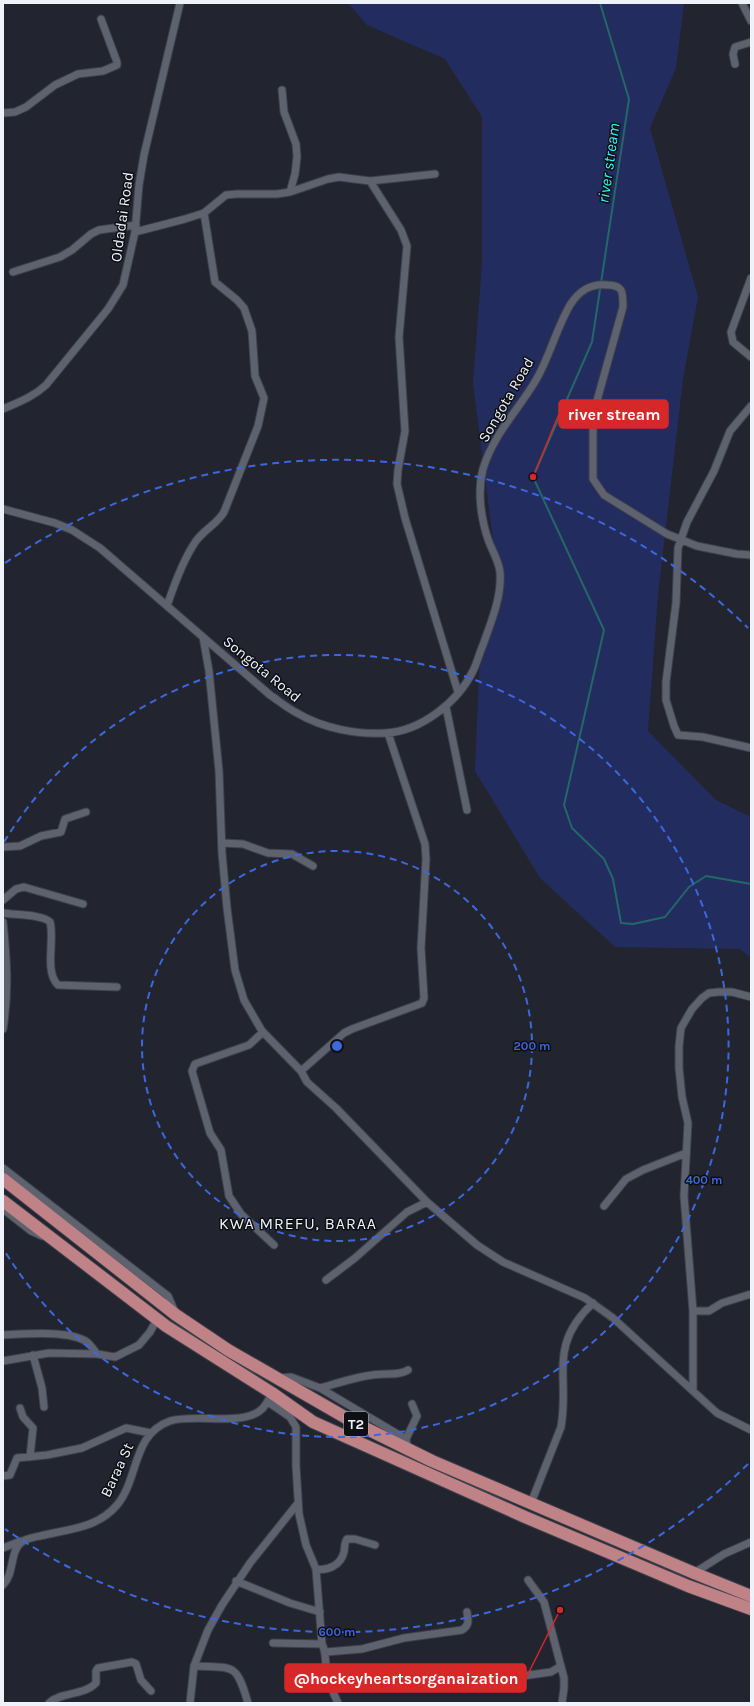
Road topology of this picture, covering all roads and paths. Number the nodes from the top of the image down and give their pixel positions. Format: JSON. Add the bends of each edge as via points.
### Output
{"nodes":[{"id":1,"x":180,"y":3,"type":"edge"},
{"id":2,"x":742,"y":3,"type":"edge"},
{"id":3,"x":101,"y":19,"type":"dead end"},
{"id":4,"x":751,"y":21,"type":"edge"},
{"id":5,"x":751,"y":42,"type":"edge"},
{"id":6,"x":735,"y":64,"type":"dead end"},
{"id":7,"x":282,"y":90,"type":"dead end"},
{"id":8,"x":3,"y":113,"type":"edge"},
{"id":9,"x":435,"y":174,"type":"dead end"},
{"id":10,"x":370,"y":181,"type":"junction"},
{"id":11,"x":290,"y":192,"type":"junction"},
{"id":12,"x":204,"y":213,"type":"junction"},
{"id":13,"x":135,"y":228,"type":"junction"},
{"id":14,"x":13,"y":272,"type":"dead end"},
{"id":15,"x":751,"y":278,"type":"edge"},
{"id":16,"x":751,"y":357,"type":"edge"},
{"id":17,"x":751,"y":406,"type":"edge"},
{"id":18,"x":3,"y":409,"type":"edge"},
{"id":19,"x":3,"y":509,"type":"edge"},
{"id":20,"x":680,"y":539,"type":"junction"},
{"id":21,"x":751,"y":555,"type":"edge"},
{"id":22,"x":167,"y":606,"type":"junction"},
{"id":23,"x":203,"y":637,"type":"junction"},
{"id":24,"x":458,"y":692,"type":"junction"},
{"id":25,"x":446,"y":707,"type":"junction"},
{"id":26,"x":388,"y":733,"type":"junction"},
{"id":27,"x":751,"y":748,"type":"edge"},
{"id":28,"x":466,"y":810,"type":"dead end"},
{"id":29,"x":86,"y":812,"type":"dead end"},
{"id":30,"x":222,"y":843,"type":"junction"},
{"id":31,"x":3,"y":847,"type":"edge"},
{"id":32,"x":313,"y":866,"type":"dead end"},
{"id":33,"x":3,"y":900,"type":"edge"},
{"id":34,"x":83,"y":904,"type":"dead end"},
{"id":35,"x":3,"y":913,"type":"edge"},
{"id":36,"x":3,"y":922,"type":"edge"},
{"id":37,"x":5,"y":955,"type":"edge"},
{"id":38,"x":117,"y":987,"type":"dead end"},
{"id":39,"x":751,"y":997,"type":"edge"},
{"id":40,"x":3,"y":1029,"type":"edge"},
{"id":41,"x":263,"y":1032,"type":"junction"},
{"id":42,"x":301,"y":1071,"type":"junction"},
{"id":43,"x":686,"y":1153,"type":"junction"},
{"id":44,"x":3,"y":1168,"type":"edge"},
{"id":45,"x":3,"y":1179,"type":"edge"},
{"id":46,"x":3,"y":1201,"type":"edge"},
{"id":47,"x":427,"y":1202,"type":"junction"},
{"id":48,"x":604,"y":1206,"type":"dead end"},
{"id":49,"x":3,"y":1209,"type":"edge"},
{"id":50,"x":67,"y":1229,"type":"junction"},
{"id":51,"x":55,"y":1242,"type":"junction"},
{"id":52,"x":274,"y":1245,"type":"dead end"},
{"id":53,"x":106,"y":1259,"type":"junction"},
{"id":54,"x":95,"y":1271,"type":"junction"},
{"id":55,"x":326,"y":1280,"type":"dead end"},
{"id":56,"x":751,"y":1294,"type":"edge"},
{"id":57,"x":593,"y":1303,"type":"junction"},
{"id":58,"x":692,"y":1311,"type":"junction"},
{"id":59,"x":176,"y":1315,"type":"junction"},
{"id":60,"x":157,"y":1319,"type":"junction"},
{"id":61,"x":3,"y":1335,"type":"edge"},
{"id":62,"x":97,"y":1354,"type":"junction"},
{"id":63,"x":33,"y":1355,"type":"junction"},
{"id":64,"x":3,"y":1361,"type":"edge"},
{"id":65,"x":408,"y":1370,"type":"dead end"},
{"id":66,"x":276,"y":1378,"type":"junction"},
{"id":67,"x":320,"y":1388,"type":"junction"},
{"id":68,"x":693,"y":1390,"type":"junction"},
{"id":69,"x":270,"y":1397,"type":"junction"},
{"id":70,"x":412,"y":1404,"type":"dead end"},
{"id":71,"x":44,"y":1407,"type":"dead end"},
{"id":72,"x":20,"y":1408,"type":"dead end"},
{"id":73,"x":751,"y":1430,"type":"edge"},
{"id":74,"x":151,"y":1433,"type":"junction"},
{"id":75,"x":407,"y":1444,"type":"junction"},
{"id":76,"x":30,"y":1457,"type":"junction"},
{"id":77,"x":3,"y":1476,"type":"edge"},
{"id":78,"x":298,"y":1503,"type":"junction"},
{"id":79,"x":531,"y":1503,"type":"junction"},
{"id":80,"x":25,"y":1540,"type":"junction"},
{"id":81,"x":751,"y":1542,"type":"edge"},
{"id":82,"x":375,"y":1545,"type":"dead end"},
{"id":83,"x":3,"y":1548,"type":"edge"},
{"id":84,"x":316,"y":1569,"type":"junction"},
{"id":85,"x":694,"y":1573,"type":"junction"},
{"id":86,"x":528,"y":1580,"type":"dead end"},
{"id":87,"x":236,"y":1581,"type":"junction"},
{"id":88,"x":3,"y":1584,"type":"edge"},
{"id":89,"x":751,"y":1596,"type":"edge"},
{"id":90,"x":751,"y":1609,"type":"edge"},
{"id":91,"x":320,"y":1612,"type":"junction"},
{"id":92,"x":467,"y":1612,"type":"dead end"},
{"id":93,"x":273,"y":1643,"type":"dead end"},
{"id":94,"x":322,"y":1644,"type":"junction"},
{"id":95,"x":326,"y":1652,"type":"junction"},
{"id":96,"x":194,"y":1666,"type":"junction"},
{"id":97,"x":561,"y":1666,"type":"junction"},
{"id":98,"x":522,"y":1676,"type":"dead end"},
{"id":99,"x":151,"y":1690,"type":"dead end"},
{"id":100,"x":49,"y":1703,"type":"edge"},
{"id":101,"x":190,"y":1703,"type":"edge"},
{"id":102,"x":248,"y":1703,"type":"edge"},
{"id":103,"x":338,"y":1703,"type":"edge"},
{"id":104,"x":562,"y":1703,"type":"edge"}],
"edges":[{"from":1,"to":13,"type":"street","name":"Oldadai Road","via":[[144,155]]},
{"from":2,"to":4,"type":"street"},
{"from":3,"to":8,"type":"street","via":[[117,65],[103,71],[78,74],[55,85],[26,107],[15,112]]},
{"from":5,"to":6,"type":"street","via":[[735,47]]},
{"from":7,"to":11,"type":"street","via":[[284,112],[296,144],[295,174]]},
{"from":9,"to":10,"type":"street"},
{"from":10,"to":11,"type":"street","via":[[328,178]]},
{"from":10,"to":24,"type":"street","via":[[401,230],[407,246],[399,337],[405,431],[397,484]]},
{"from":11,"to":12,"type":"street","via":[[226,195]]},
{"from":12,"to":13,"type":"street","via":[[185,220]]},
{"from":12,"to":22,"type":"street","via":[[215,282],[241,303],[250,322],[255,376],[264,401],[258,426],[224,512],[219,521],[195,542]]},
{"from":13,"to":14,"type":"street","via":[[99,230],[60,257]]},
{"from":13,"to":18,"type":"street","name":"Oldadai Road","via":[[123,285],[108,309],[38,394]]},
{"from":15,"to":16,"type":"street","via":[[731,332],[733,342]]},
{"from":17,"to":20,"type":"street","via":[[730,431],[714,471]]},
{"from":19,"to":22,"type":"street","name":"Songota Road","via":[[72,530],[100,548]]},
{"from":20,"to":21,"type":"street","via":[[710,549]]},
{"from":20,"to":24,"type":"street","name":"Songota Road","via":[[653,526],[604,495],[593,479],[593,415],[623,307],[622,291],[618,287],[601,284],[585,289],[575,297],[537,379],[507,421],[483,469],[480,494],[482,512],[500,572],[499,588],[494,616],[472,672]]},
{"from":20,"to":27,"type":"street","via":[[676,604],[666,682],[669,713],[678,735],[703,737]]},
{"from":22,"to":23,"type":"street","name":"Songota Road"},
{"from":23,"to":26,"type":"street","name":"Songota Road","via":[[270,695],[298,714],[336,728]]},
{"from":23,"to":30,"type":"street","via":[[219,771]]},
{"from":24,"to":25,"type":"street","name":"Songota Road"},
{"from":25,"to":26,"type":"street","name":"Songota Road","via":[[406,729]]},
{"from":25,"to":28,"type":"street"},
{"from":26,"to":42,"type":"street","via":[[426,851],[420,948],[424,998],[422,1003],[352,1029]]},
{"from":29,"to":31,"type":"street","via":[[65,819],[61,832],[41,836],[20,846]]},
{"from":30,"to":32,"type":"street","via":[[243,844],[268,853],[292,854]]},
{"from":30,"to":41,"type":"street","via":[[235,970],[244,1000]]},
{"from":33,"to":34,"type":"street","via":[[16,889],[24,887]]},
{"from":35,"to":38,"type":"street","via":[[42,918],[50,922],[51,966],[54,981],[58,985]]},
{"from":36,"to":37,"type":"street"},
{"from":37,"to":40,"type":"street","via":[[7,995]]},
{"from":39,"to":43,"type":"street","via":[[732,992],[709,993],[692,1009],[681,1028],[679,1068],[688,1123]]},
{"from":41,"to":42,"type":"street"},
{"from":41,"to":52,"type":"street","via":[[249,1045],[195,1064],[192,1070],[210,1133],[221,1150],[229,1196],[241,1214]]},
{"from":42,"to":47,"type":"street","via":[[308,1082]]},
{"from":43,"to":48,"type":"street","via":[[629,1177]]},
{"from":43,"to":58,"type":"street","via":[[684,1196]]},
{"from":44,"to":59,"type":"street","via":[[168,1296]]},
{"from":45,"to":50,"type":"highway","number":"T2"},
{"from":46,"to":51,"type":"highway","number":"T2"},
{"from":47,"to":55,"type":"street","via":[[407,1212]]},
{"from":47,"to":57,"type":"street","via":[[492,1256],[575,1292]]},
{"from":49,"to":51,"type":"street","via":[[31,1232]]},
{"from":50,"to":51,"type":"highway"},
{"from":50,"to":53,"type":"highway","number":"T2"},
{"from":51,"to":54,"type":"highway","number":"T2"},
{"from":53,"to":54,"type":"highway"},
{"from":53,"to":59,"type":"highway","number":"T2"},
{"from":54,"to":60,"type":"highway","number":"T2"},
{"from":56,"to":58,"type":"street","via":[[722,1302],[709,1311]]},
{"from":57,"to":68,"type":"street"},
{"from":57,"to":79,"type":"street","via":[[576,1322],[567,1339],[562,1368],[563,1418]]},
{"from":58,"to":68,"type":"street"},
{"from":59,"to":66,"type":"highway","number":"T2"},
{"from":60,"to":62,"type":"street","via":[[144,1340],[135,1347],[115,1357]]},
{"from":60,"to":69,"type":"highway","number":"T2"},
{"from":61,"to":62,"type":"street","via":[[54,1334],[79,1338],[90,1345]]},
{"from":62,"to":63,"type":"street"},
{"from":63,"to":64,"type":"street"},
{"from":63,"to":71,"type":"street"},
{"from":65,"to":67,"type":"street","via":[[397,1374],[360,1377]]},
{"from":66,"to":67,"type":"street","via":[[291,1377]]},
{"from":66,"to":75,"type":"highway","number":"T2","via":[[355,1423]]},
{"from":67,"to":75,"type":"street"},
{"from":68,"to":73,"type":"street","via":[[717,1413]]},
{"from":69,"to":74,"type":"street","name":"Baraa St","via":[[262,1409],[247,1416],[170,1421]]},
{"from":69,"to":78,"type":"street","via":[[290,1417],[296,1427]]},
{"from":69,"to":90,"type":"highway","number":"T2","via":[[313,1422],[525,1517],[688,1586]]},
{"from":70,"to":75,"type":"street","via":[[417,1416]]},
{"from":72,"to":76,"type":"street","via":[[33,1430]]},
{"from":74,"to":76,"type":"street","via":[[126,1428],[82,1448]]},
{"from":74,"to":80,"type":"street","name":"Baraa St","via":[[141,1449],[126,1489],[113,1510],[90,1525]]},
{"from":75,"to":79,"type":"highway","number":"T2","via":[[432,1462]]},
{"from":76,"to":77,"type":"street","via":[[17,1458],[10,1475]]},
{"from":78,"to":84,"type":"street","via":[[305,1541]]},
{"from":78,"to":87,"type":"street"},
{"from":79,"to":85,"type":"highway","number":"T2"},
{"from":80,"to":83,"type":"street","name":"Baraa St"},
{"from":80,"to":88,"type":"street","via":[[15,1549],[9,1577]]},
{"from":81,"to":85,"type":"street","via":[[724,1554]]},
{"from":82,"to":84,"type":"street","via":[[347,1539],[342,1557],[335,1565],[327,1570]]},
{"from":84,"to":91,"type":"street"},
{"from":85,"to":89,"type":"highway","number":"T2"},
{"from":86,"to":97,"type":"street","via":[[544,1602]]},
{"from":87,"to":91,"type":"street"},
{"from":87,"to":96,"type":"street","via":[[208,1630]]},
{"from":91,"to":94,"type":"street"},
{"from":92,"to":95,"type":"street","via":[[468,1626],[462,1630],[404,1638],[362,1649]]},
{"from":93,"to":94,"type":"street"},
{"from":94,"to":95,"type":"street"},
{"from":95,"to":103,"type":"street","via":[[330,1684]]},
{"from":96,"to":101,"type":"street"},
{"from":96,"to":102,"type":"street","via":[[234,1671],[241,1681]]},
{"from":97,"to":98,"type":"street","via":[[551,1672]]},
{"from":97,"to":104,"type":"street","via":[[564,1682]]},
{"from":99,"to":100,"type":"street","via":[[141,1680],[136,1664],[129,1662],[98,1668],[96,1683],[90,1688],[56,1698]]}]}
